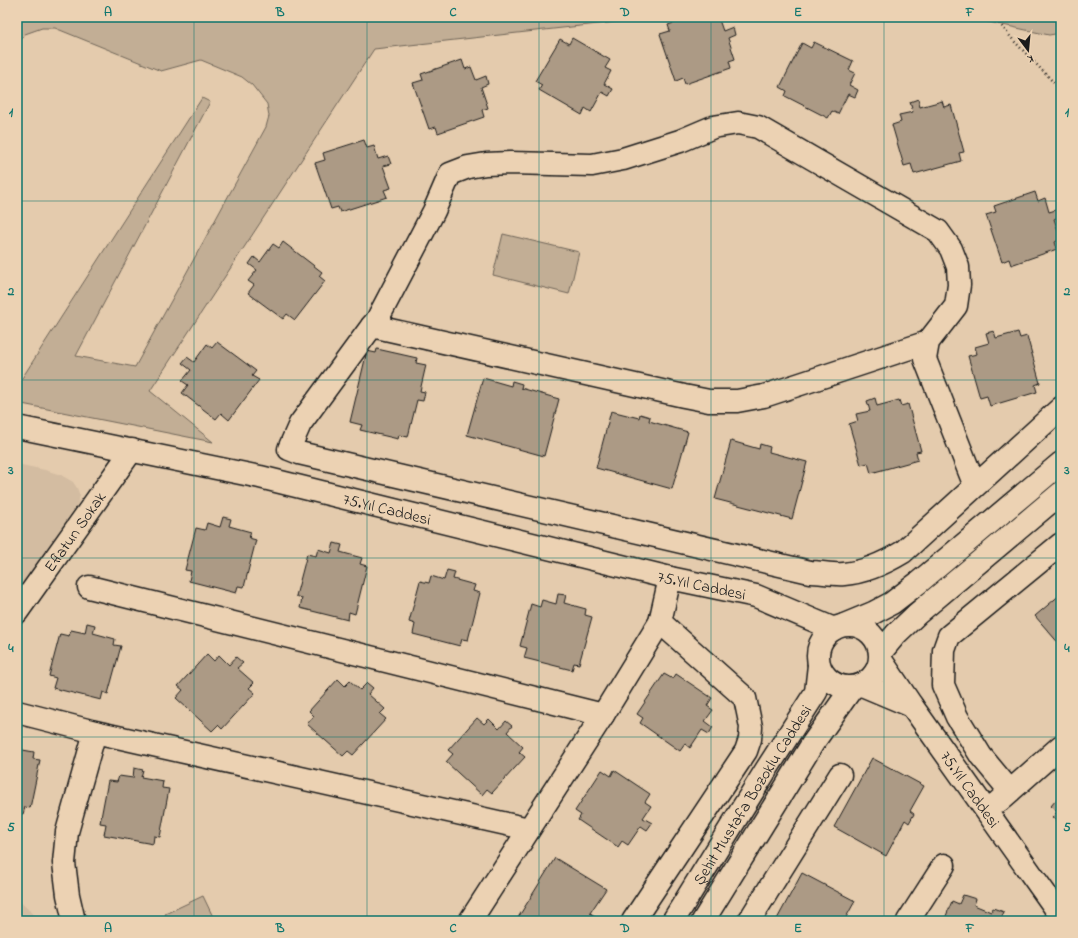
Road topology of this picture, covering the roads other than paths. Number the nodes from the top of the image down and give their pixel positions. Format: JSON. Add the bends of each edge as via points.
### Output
{"nodes":[{"id":1,"x":372,"y":326,"type":"junction"},
{"id":2,"x":928,"y":342,"type":"junction"},
{"id":3,"x":1061,"y":408,"type":"edge"},
{"id":4,"x":17,"y":427,"type":"edge"},
{"id":5,"x":290,"y":449,"type":"junction"},
{"id":6,"x":132,"y":450,"type":"junction"},
{"id":7,"x":1061,"y":462,"type":"edge"},
{"id":8,"x":278,"y":481,"type":"junction"},
{"id":9,"x":975,"y":486,"type":"junction"},
{"id":10,"x":1061,"y":493,"type":"edge"},
{"id":11,"x":1061,"y":544,"type":"edge"},
{"id":12,"x":670,"y":578,"type":"junction"},
{"id":13,"x":89,"y":587,"type":"dead end"},
{"id":14,"x":756,"y":596,"type":"junction"},
{"id":15,"x":17,"y":612,"type":"edge"},
{"id":16,"x":660,"y":622,"type":"junction"},
{"id":17,"x":839,"y":627,"type":"junction"},
{"id":18,"x":881,"y":656,"type":"junction"},
{"id":19,"x":818,"y":660,"type":"junction"},
{"id":20,"x":857,"y":686,"type":"junction"},
{"id":21,"x":912,"y":706,"type":"junction"},
{"id":22,"x":17,"y":712,"type":"edge"},
{"id":23,"x":603,"y":715,"type":"junction"},
{"id":24,"x":95,"y":732,"type":"junction"},
{"id":25,"x":1061,"y":746,"type":"edge"},
{"id":26,"x":840,"y":775,"type":"dead end"},
{"id":27,"x":1010,"y":791,"type":"junction"},
{"id":28,"x":986,"y":811,"type":"junction"},
{"id":29,"x":529,"y":829,"type":"junction"},
{"id":30,"x":944,"y":865,"type":"dead end"},
{"id":31,"x":1061,"y":916,"type":"edge"},
{"id":32,"x":74,"y":921,"type":"edge"},
{"id":33,"x":470,"y":921,"type":"edge"},
{"id":34,"x":633,"y":921,"type":"edge"},
{"id":35,"x":673,"y":921,"type":"edge"},
{"id":36,"x":703,"y":921,"type":"edge"},
{"id":37,"x":749,"y":921,"type":"edge"},
{"id":38,"x":908,"y":921,"type":"edge"}],
"edges":[{"from":1,"to":2,"type":"street","via":[[709,401],[737,401],[764,396]]},
{"from":1,"to":2,"type":"street","via":[[434,211],[450,174],[486,164],[592,165],[624,159],[713,128],[738,123],[758,127],[938,231],[952,249],[958,267],[959,285],[956,306]]},
{"from":1,"to":5,"type":"street","via":[[300,424]]},
{"from":2,"to":9,"type":"street","via":[[924,359]]},
{"from":3,"to":9,"type":"street"},
{"from":4,"to":6,"type":"street","name":"75.Yıl Caddesi"},
{"from":5,"to":8,"type":"street"},
{"from":5,"to":9,"type":"street","via":[[810,572],[844,574],[869,569],[903,552]]},
{"from":6,"to":8,"type":"street","name":"75.Yıl Caddesi"},
{"from":6,"to":15,"type":"street","name":"Eflatun Sokak"},
{"from":7,"to":17,"type":"street","via":[[918,584],[872,613]]},
{"from":8,"to":12,"type":"street","name":"75.Yıl Caddesi"},
{"from":10,"to":18,"type":"street","via":[[917,614],[896,634]]},
{"from":11,"to":27,"type":"street","via":[[949,636],[944,650],[943,685],[957,717],[981,756]]},
{"from":12,"to":14,"type":"street","name":"75.Yıl Caddesi"},
{"from":12,"to":16,"type":"street"},
{"from":13,"to":23,"type":"street"},
{"from":14,"to":17,"type":"street","name":"75.Yıl Caddesi"},
{"from":14,"to":19,"type":"street","name":"75.Yıl Caddesi","via":[[797,624]]},
{"from":16,"to":23,"type":"street"},
{"from":16,"to":34,"type":"street","via":[[745,698],[751,727],[750,740],[746,751]]},
{"from":17,"to":18,"type":"street","via":[[854,625],[864,628],[878,643]]},
{"from":17,"to":19,"type":"street","via":[[820,644]]},
{"from":18,"to":20,"type":"street","via":[[877,672],[870,680]]},
{"from":18,"to":21,"type":"street","name":"75.Yıl Caddesi"},
{"from":19,"to":20,"type":"street","via":[[824,675],[831,682],[841,687]]},
{"from":19,"to":35,"type":"street","name":"Şehit Mustafa Bozoklu Caddesi","via":[[816,692]]},
{"from":20,"to":21,"type":"street"},
{"from":20,"to":36,"type":"street","name":"Şehit Mustafa Bozoklu Caddesi","via":[[813,743]]},
{"from":21,"to":28,"type":"street","name":"75.Yıl Caddesi"},
{"from":22,"to":24,"type":"street"},
{"from":23,"to":29,"type":"street"},
{"from":24,"to":29,"type":"street"},
{"from":24,"to":32,"type":"street","via":[[67,832],[64,863]]},
{"from":25,"to":27,"type":"street"},
{"from":26,"to":37,"type":"street"},
{"from":27,"to":28,"type":"street"},
{"from":28,"to":31,"type":"street","name":"75.Yıl Caddesi"},
{"from":29,"to":33,"type":"street"},
{"from":30,"to":38,"type":"street"}]}
